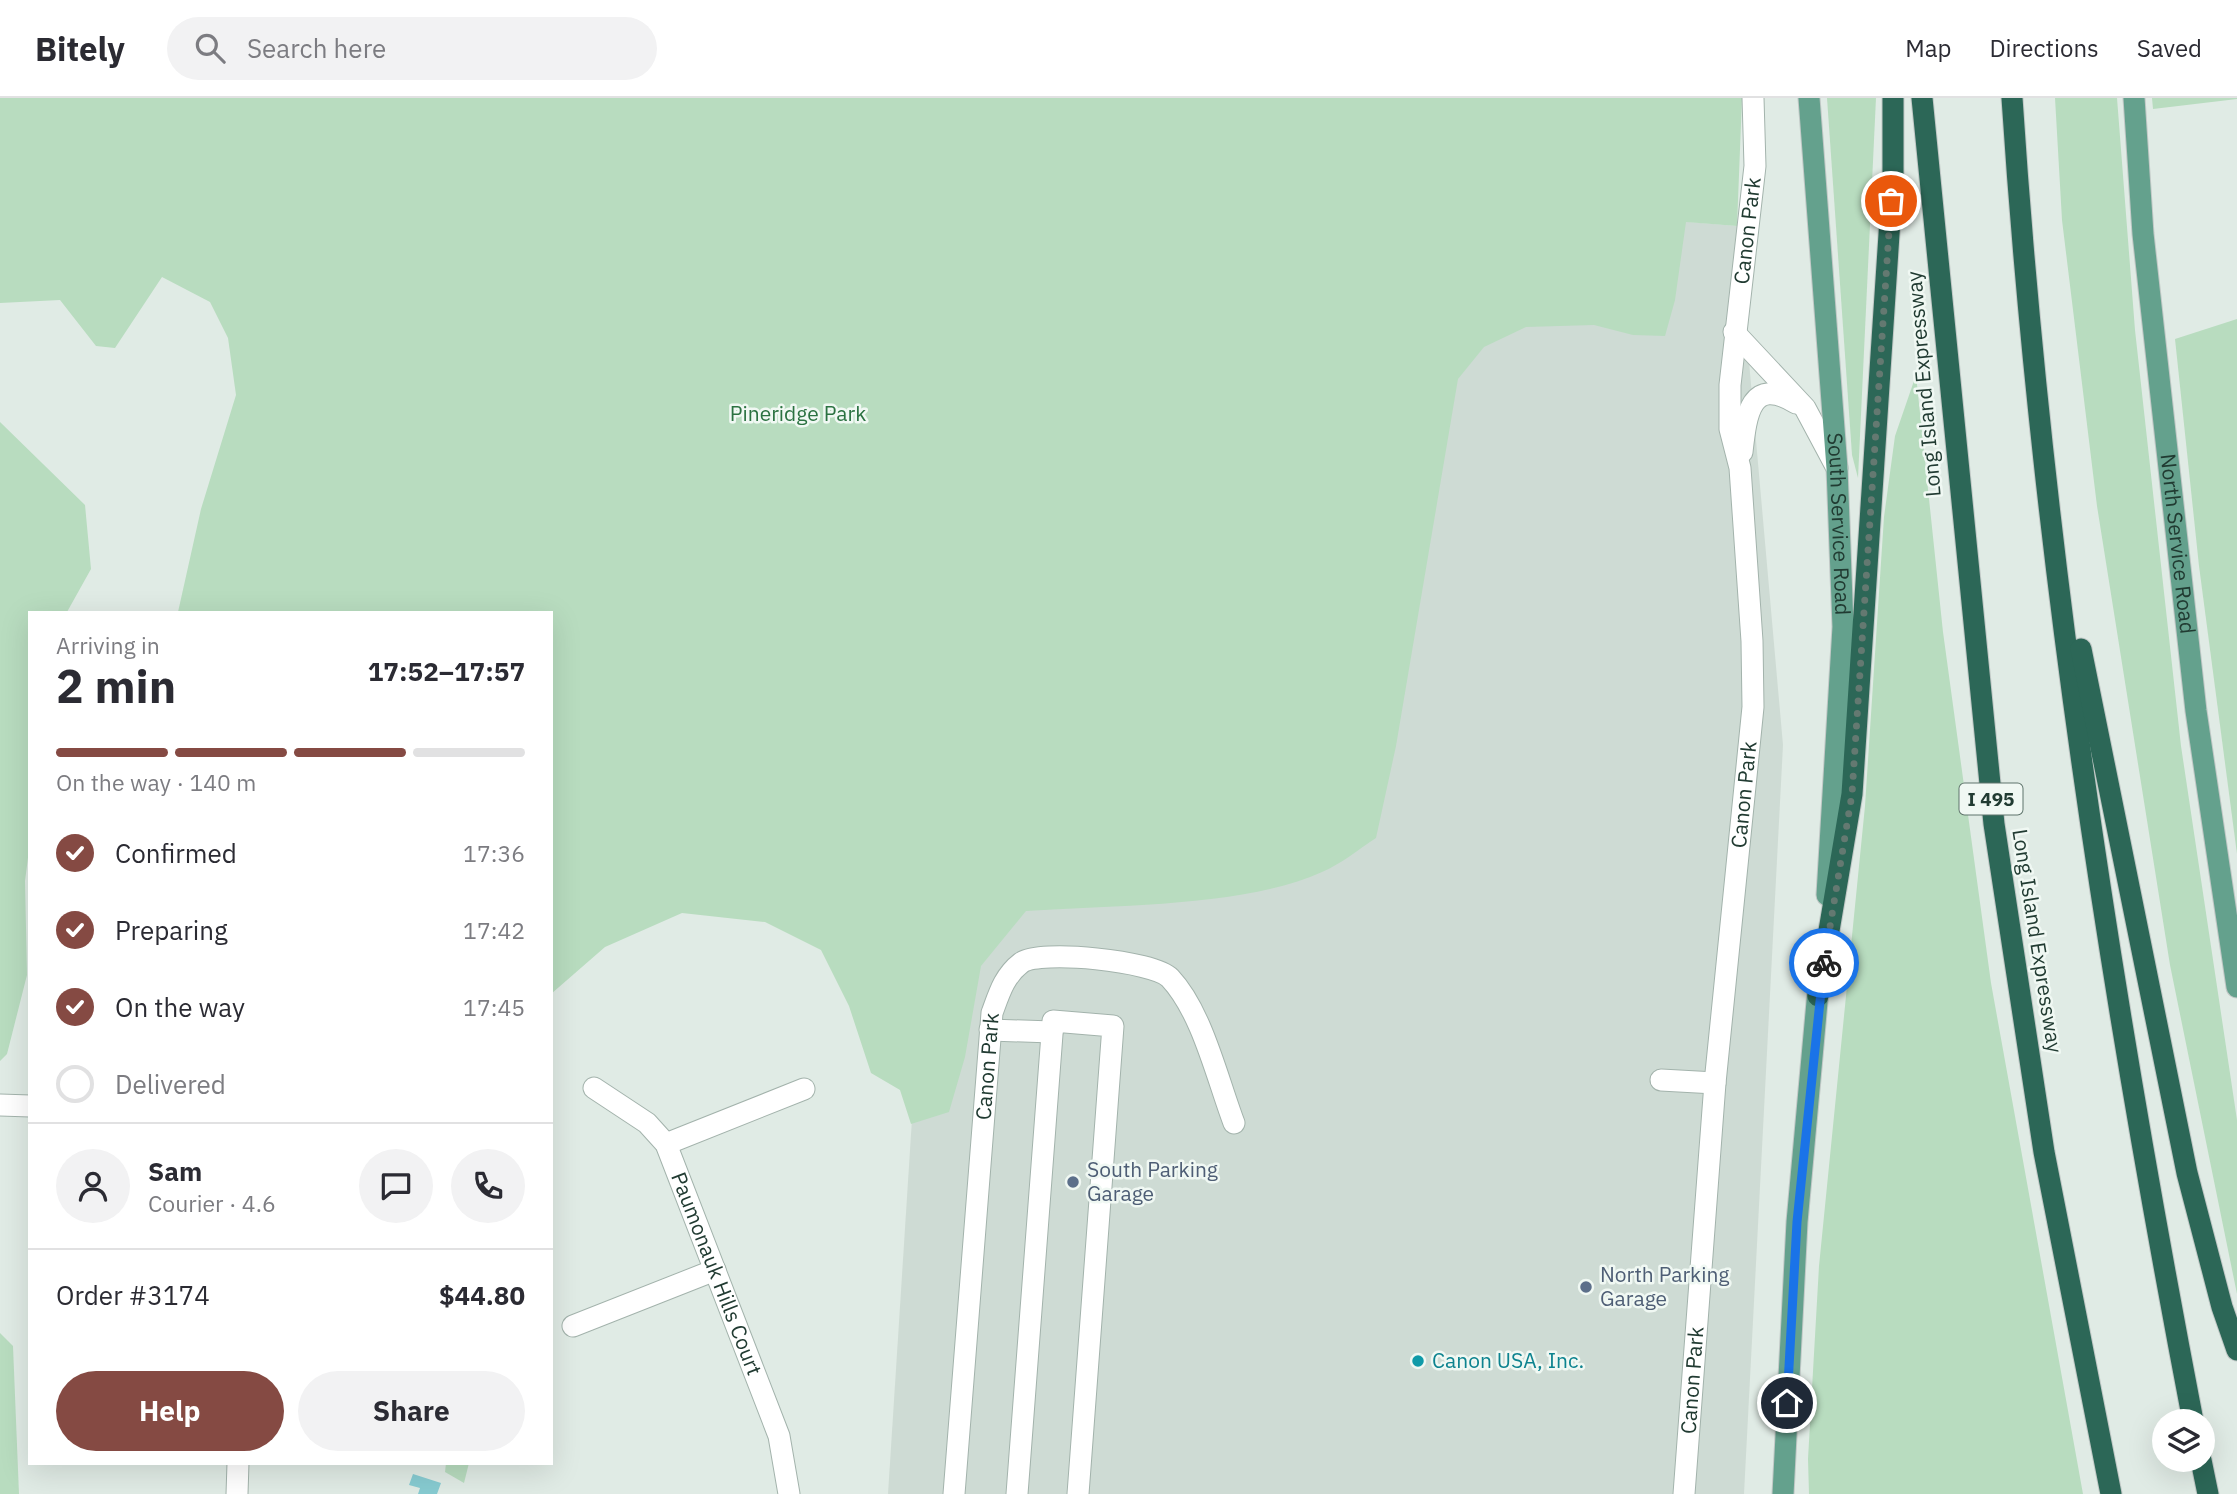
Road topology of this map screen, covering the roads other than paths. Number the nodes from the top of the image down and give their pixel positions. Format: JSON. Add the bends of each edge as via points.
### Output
{"nodes":[{"id":1,"x":1753,"y":98,"type":"edge"},
{"id":2,"x":1809,"y":98,"type":"edge"},
{"id":3,"x":1893,"y":98,"type":"edge"},
{"id":4,"x":1922,"y":98,"type":"edge"},
{"id":5,"x":2012,"y":98,"type":"edge"},
{"id":6,"x":2134,"y":98,"type":"edge"},
{"id":7,"x":1734,"y":332,"type":"junction"},
{"id":8,"x":1805,"y":408,"type":"junction"},
{"id":9,"x":1740,"y":468,"type":"junction"},
{"id":10,"x":1837,"y":468,"type":"junction"},
{"id":11,"x":2047,"y":485,"type":"junction"},
{"id":12,"x":2237,"y":987,"type":"edge"},
{"id":13,"x":1818,"y":996,"type":"junction"},
{"id":14,"x":990,"y":1030,"type":"junction"},
{"id":15,"x":1052,"y":1032,"type":"junction"},
{"id":16,"x":1661,"y":1080,"type":"dead end"},
{"id":17,"x":1715,"y":1083,"type":"junction"},
{"id":18,"x":594,"y":1088,"type":"dead end"},
{"id":19,"x":804,"y":1089,"type":"dead end"},
{"id":20,"x":0,"y":1105,"type":"edge"},
{"id":21,"x":28,"y":1106,"type":"edge"},
{"id":22,"x":1234,"y":1123,"type":"dead end"},
{"id":23,"x":666,"y":1144,"type":"junction"},
{"id":24,"x":715,"y":1270,"type":"junction"},
{"id":25,"x":573,"y":1326,"type":"dead end"},
{"id":26,"x":2237,"y":1350,"type":"edge"},
{"id":27,"x":2191,"y":1409,"type":"edge"},
{"id":28,"x":238,"y":1465,"type":"edge"},
{"id":29,"x":2203,"y":1472,"type":"edge"},
{"id":30,"x":237,"y":1494,"type":"edge"},
{"id":31,"x":789,"y":1494,"type":"edge"},
{"id":32,"x":954,"y":1494,"type":"edge"},
{"id":33,"x":1017,"y":1494,"type":"edge"},
{"id":34,"x":1078,"y":1494,"type":"edge"},
{"id":35,"x":1684,"y":1494,"type":"edge"},
{"id":36,"x":1783,"y":1494,"type":"edge"},
{"id":37,"x":2110,"y":1494,"type":"edge"},
{"id":38,"x":2208,"y":1494,"type":"edge"}],
"edges":[{"from":1,"to":7,"type":"street","name":"Canon Park","via":[[1755,166]]},
{"from":2,"to":10,"type":"main road","name":"South Service Road"},
{"from":3,"to":13,"type":"highway","via":[[1893,174],[1852,794]]},
{"from":4,"to":37,"type":"highway","name":"Long Island Expressway","number":"I 495","via":[[1994,824],[2044,1153]]},
{"from":5,"to":11,"type":"highway"},
{"from":6,"to":12,"type":"main road","name":"North Service Road","via":[[2143,234],[2196,711]]},
{"from":7,"to":8,"type":"street"},
{"from":7,"to":9,"type":"street","name":"Canon Park","via":[[1730,429]]},
{"from":8,"to":9,"type":"street","via":[[1782,394],[1770,392],[1756,399],[1746,417]]},
{"from":8,"to":10,"type":"street"},
{"from":9,"to":17,"type":"street","name":"Canon Park","via":[[1752,707]]},
{"from":10,"to":13,"type":"main road","name":"South Service Road","via":[[1843,626]]},
{"from":11,"to":26,"type":"highway","via":[[2187,1173]]},
{"from":11,"to":27,"type":"highway","via":[[2088,811],[2134,1109]]},
{"from":13,"to":36,"type":"main road","name":"South Service Road","via":[[1797,1222]]},
{"from":14,"to":15,"type":"street"},
{"from":14,"to":22,"type":"street","name":"Canon Park","via":[[1003,982],[1022,962],[1042,956],[1143,964],[1167,975],[1187,999]]},
{"from":14,"to":32,"type":"street","name":"Canon Park"},
{"from":15,"to":33,"type":"street"},
{"from":15,"to":34,"type":"street","via":[[1053,1021],[1113,1026]]},
{"from":16,"to":17,"type":"street"},
{"from":17,"to":35,"type":"street","name":"Canon Park"},
{"from":18,"to":23,"type":"street","name":"Paumonauk Hills Court","via":[[647,1124]]},
{"from":19,"to":23,"type":"street"},
{"from":20,"to":21,"type":"street"},
{"from":23,"to":24,"type":"street","name":"Paumonauk Hills Court"},
{"from":24,"to":25,"type":"street"},
{"from":24,"to":31,"type":"street","name":"Paumonauk Hills Court","via":[[779,1436]]},
{"from":28,"to":30,"type":"street"},
{"from":29,"to":38,"type":"highway"}]}
